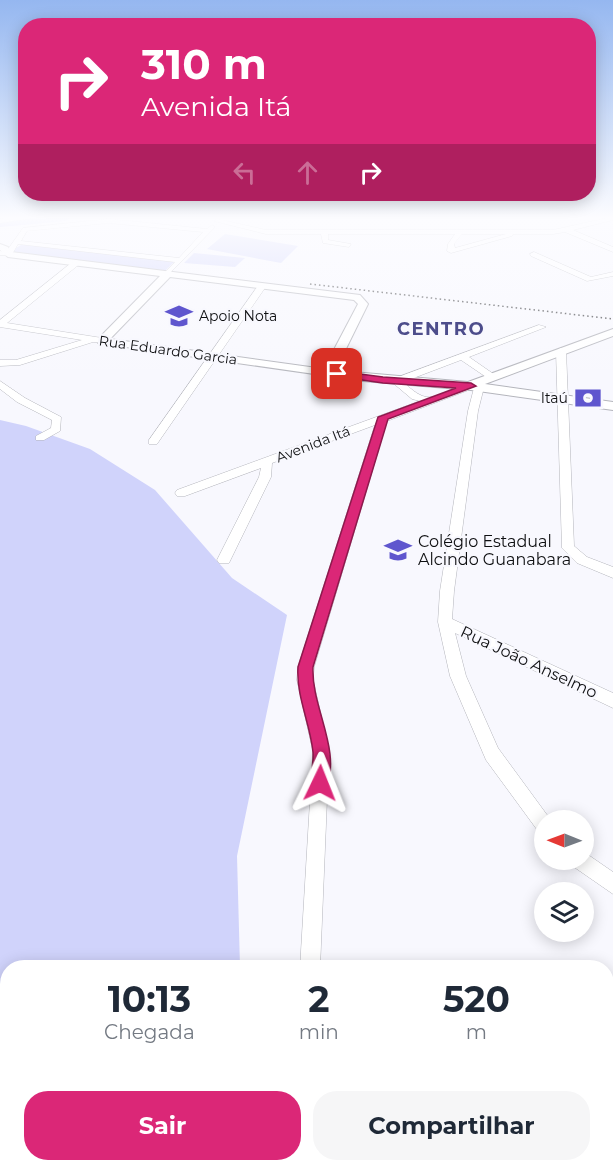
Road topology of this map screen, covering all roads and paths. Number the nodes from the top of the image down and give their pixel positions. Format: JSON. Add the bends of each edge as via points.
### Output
{"nodes":[{"id":1,"x":65,"y":273,"type":"edge"},
{"id":2,"x":168,"y":273,"type":"joint"},
{"id":3,"x":576,"y":273,"type":"edge"},
{"id":4,"x":613,"y":274,"type":"edge"},
{"id":5,"x":263,"y":285,"type":"junction"},
{"id":6,"x":0,"y":324,"type":"edge"},
{"id":7,"x":542,"y":327,"type":"dead end"},
{"id":8,"x":613,"y":332,"type":"edge"},
{"id":9,"x":98,"y":340,"type":"junction"},
{"id":10,"x":561,"y":351,"type":"junction"},
{"id":11,"x":212,"y":356,"type":"junction"},
{"id":12,"x":462,"y":357,"type":"junction"},
{"id":13,"x":0,"y":363,"type":"edge"},
{"id":14,"x":335,"y":369,"type":"junction"},
{"id":15,"x":492,"y":377,"type":"junction"},
{"id":16,"x":396,"y":381,"type":"junction"},
{"id":17,"x":0,"y":384,"type":"edge"},
{"id":18,"x":471,"y":390,"type":"junction"},
{"id":19,"x":564,"y":398,"type":"junction"},
{"id":20,"x":416,"y":401,"type":"junction"},
{"id":21,"x":613,"y":406,"type":"edge"},
{"id":22,"x":384,"y":417,"type":"junction"},
{"id":23,"x":40,"y":438,"type":"dead end"},
{"id":24,"x":153,"y":442,"type":"dead end"},
{"id":25,"x":267,"y":462,"type":"junction"},
{"id":26,"x":181,"y":493,"type":"dead end"},
{"id":27,"x":224,"y":560,"type":"dead end"},
{"id":28,"x":613,"y":573,"type":"edge"},
{"id":29,"x":445,"y":622,"type":"junction"},
{"id":30,"x":613,"y":701,"type":"edge"},
{"id":31,"x":534,"y":811,"type":"edge"},
{"id":32,"x":594,"y":870,"type":"edge"},
{"id":33,"x":613,"y":884,"type":"edge"},
{"id":34,"x":310,"y":960,"type":"edge"}],
"edges":[{"from":1,"to":6,"type":"street"},
{"from":2,"to":5,"type":"main road"},
{"from":2,"to":9,"type":"main road"},
{"from":3,"to":4,"type":"street","via":[[590,279]]},
{"from":5,"to":11,"type":"street"},
{"from":5,"to":14,"type":"main road","via":[[357,297],[362,301]]},
{"from":6,"to":9,"type":"street","name":"Rua Eduardo Garcia"},
{"from":7,"to":12,"type":"street"},
{"from":8,"to":10,"type":"main road","name":"Avenida Itá"},
{"from":9,"to":11,"type":"main road","name":"Rua Eduardo Garcia"},
{"from":9,"to":13,"type":"street","via":[[17,363]]},
{"from":10,"to":15,"type":"main road","name":"Avenida Itá"},
{"from":10,"to":19,"type":"street"},
{"from":11,"to":14,"type":"main road","name":"Rua Eduardo Garcia","via":[[319,372]]},
{"from":11,"to":24,"type":"street"},
{"from":12,"to":15,"type":"street"},
{"from":12,"to":16,"type":"street"},
{"from":14,"to":16,"type":"main road"},
{"from":15,"to":18,"type":"main road","name":"Avenida Itá"},
{"from":16,"to":18,"type":"main road"},
{"from":16,"to":20,"type":"street"},
{"from":17,"to":23,"type":"street","via":[[57,419],[56,429]]},
{"from":18,"to":19,"type":"main road"},
{"from":18,"to":20,"type":"street","name":"Avenida Itá"},
{"from":18,"to":29,"type":"street"},
{"from":19,"to":21,"type":"main road"},
{"from":19,"to":28,"type":"street","via":[[568,548],[582,560]]},
{"from":20,"to":22,"type":"street","name":"Avenida Itá"},
{"from":22,"to":25,"type":"street","name":"Avenida Itá"},
{"from":22,"to":34,"type":"street","via":[[306,667],[305,680],[321,752]]},
{"from":25,"to":26,"type":"street","name":"Avenida Itá"},
{"from":25,"to":27,"type":"street","via":[[265,477]]},
{"from":29,"to":30,"type":"street","name":"Rua João Anselmo"},
{"from":29,"to":31,"type":"street","via":[[458,676],[492,754]]},
{"from":32,"to":33,"type":"street"}]}
